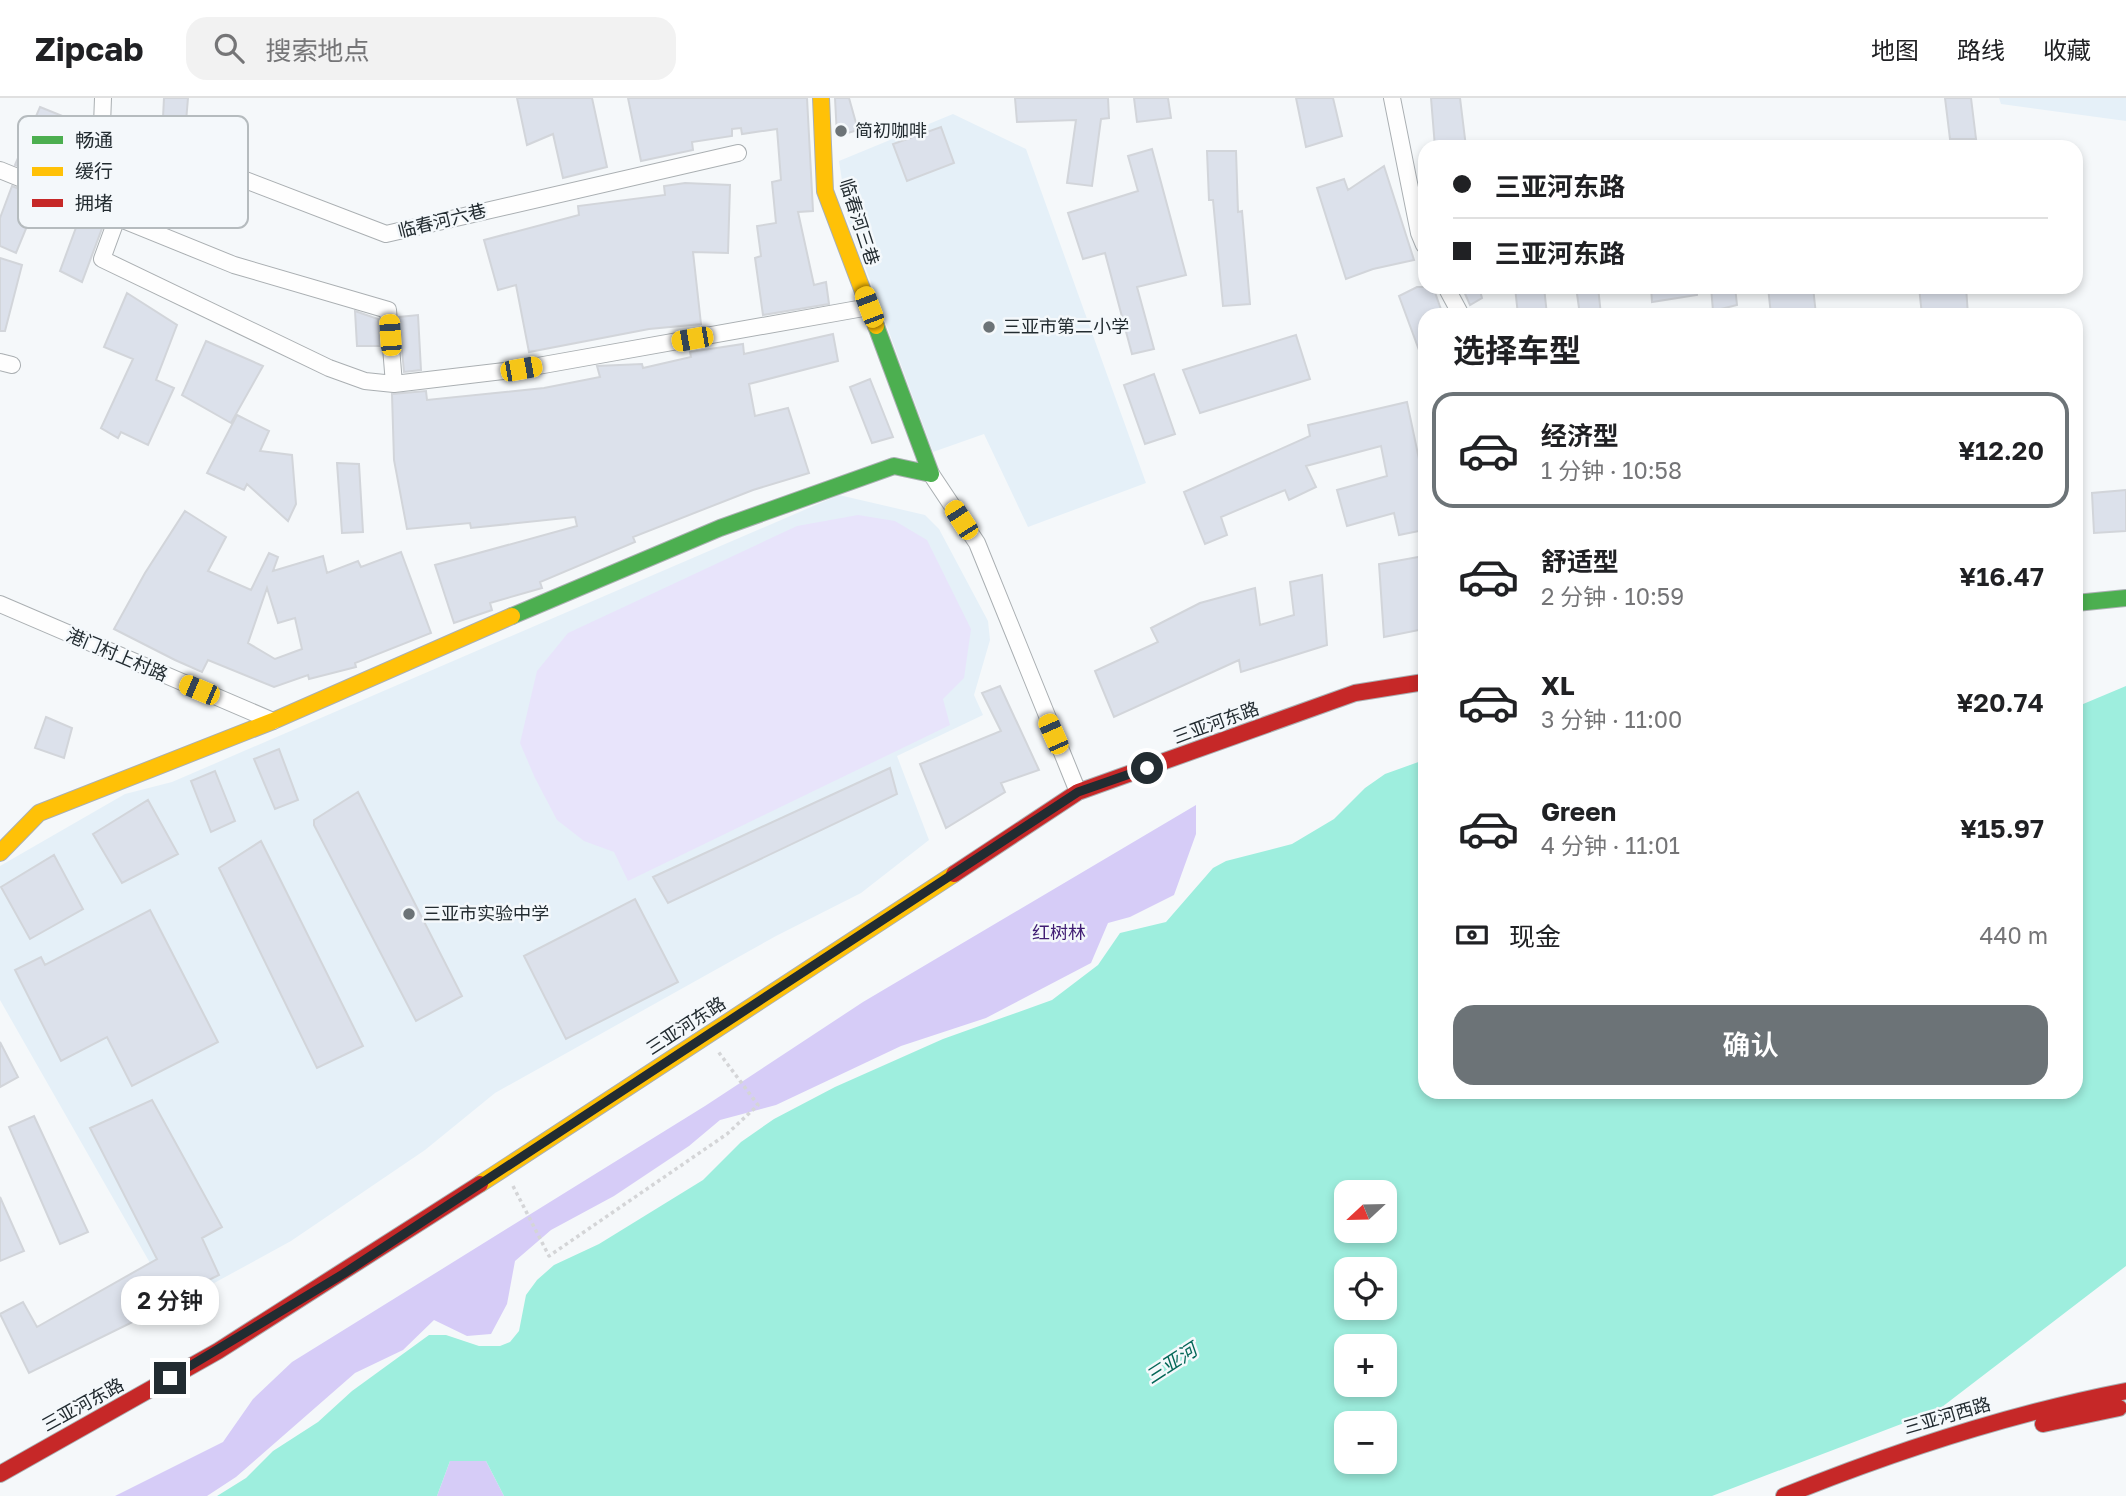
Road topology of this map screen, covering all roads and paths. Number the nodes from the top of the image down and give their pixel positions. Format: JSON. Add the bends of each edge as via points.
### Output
{"nodes":[{"id":1,"x":103,"y":98,"type":"edge"},
{"id":2,"x":821,"y":98,"type":"edge"},
{"id":3,"x":1392,"y":98,"type":"edge"},
{"id":4,"x":102,"y":116,"type":"edge"},
{"id":5,"x":738,"y":153,"type":"dead end"},
{"id":6,"x":0,"y":170,"type":"edge"},
{"id":7,"x":18,"y":177,"type":"edge"},
{"id":8,"x":248,"y":181,"type":"edge"},
{"id":9,"x":113,"y":228,"type":"edge"},
{"id":10,"x":142,"y":228,"type":"edge"},
{"id":11,"x":1418,"y":228,"type":"edge"},
{"id":12,"x":869,"y":307,"type":"junction"},
{"id":13,"x":394,"y":384,"type":"junction"},
{"id":14,"x":931,"y":474,"type":"junction"},
{"id":15,"x":2126,"y":598,"type":"edge"},
{"id":16,"x":2083,"y":602,"type":"edge"},
{"id":17,"x":0,"y":604,"type":"edge"},
{"id":18,"x":1418,"y":683,"type":"edge"},
{"id":19,"x":274,"y":721,"type":"junction"},
{"id":20,"x":1078,"y":792,"type":"junction"},
{"id":21,"x":4,"y":843,"type":"edge"},
{"id":22,"x":706,"y":1036,"type":"junction"},
{"id":23,"x":504,"y":1169,"type":"junction"},
{"id":24,"x":2126,"y":1391,"type":"edge"},
{"id":25,"x":2126,"y":1407,"type":"edge"},
{"id":26,"x":0,"y":1474,"type":"edge"},
{"id":27,"x":1784,"y":1496,"type":"edge"},
{"id":28,"x":1813,"y":1496,"type":"edge"}],
"edges":[{"from":1,"to":4,"type":"street","name":"临春河六巷"},
{"from":2,"to":12,"type":"street","name":"临春河三巷","via":[[825,191]]},
{"from":3,"to":11,"type":"street"},
{"from":5,"to":8,"type":"street","name":"临春河六巷","via":[[386,234]]},
{"from":6,"to":7,"type":"street"},
{"from":9,"to":13,"type":"street","via":[[102,259],[329,368],[365,381]]},
{"from":10,"to":13,"type":"street","via":[[234,265],[388,310]]},
{"from":12,"to":13,"type":"street","via":[[521,369]]},
{"from":12,"to":14,"type":"street","name":"临春河三巷"},
{"from":14,"to":19,"type":"street","via":[[894,466],[720,528]]},
{"from":14,"to":20,"type":"street","via":[[977,544]]},
{"from":15,"to":16,"type":"street"},
{"from":17,"to":19,"type":"street","name":"港门村上村路"},
{"from":18,"to":20,"type":"street","name":"三亚河东路","via":[[1355,693]]},
{"from":19,"to":21,"type":"street","via":[[39,813]]},
{"from":20,"to":22,"type":"street","name":"三亚河东路"},
{"from":22,"to":23,"type":"street","name":"三亚河东路"},
{"from":22,"to":23,"type":"path","via":[[758,1105],[727,1134],[549,1256]]},
{"from":23,"to":26,"type":"street","name":"三亚河东路","via":[[218,1351]]},
{"from":24,"to":27,"type":"street","name":"三亚河西路","via":[[1958,1432],[1890,1453]]},
{"from":25,"to":28,"type":"street","name":"三亚河西路","via":[[2017,1430],[1844,1482]]}]}
